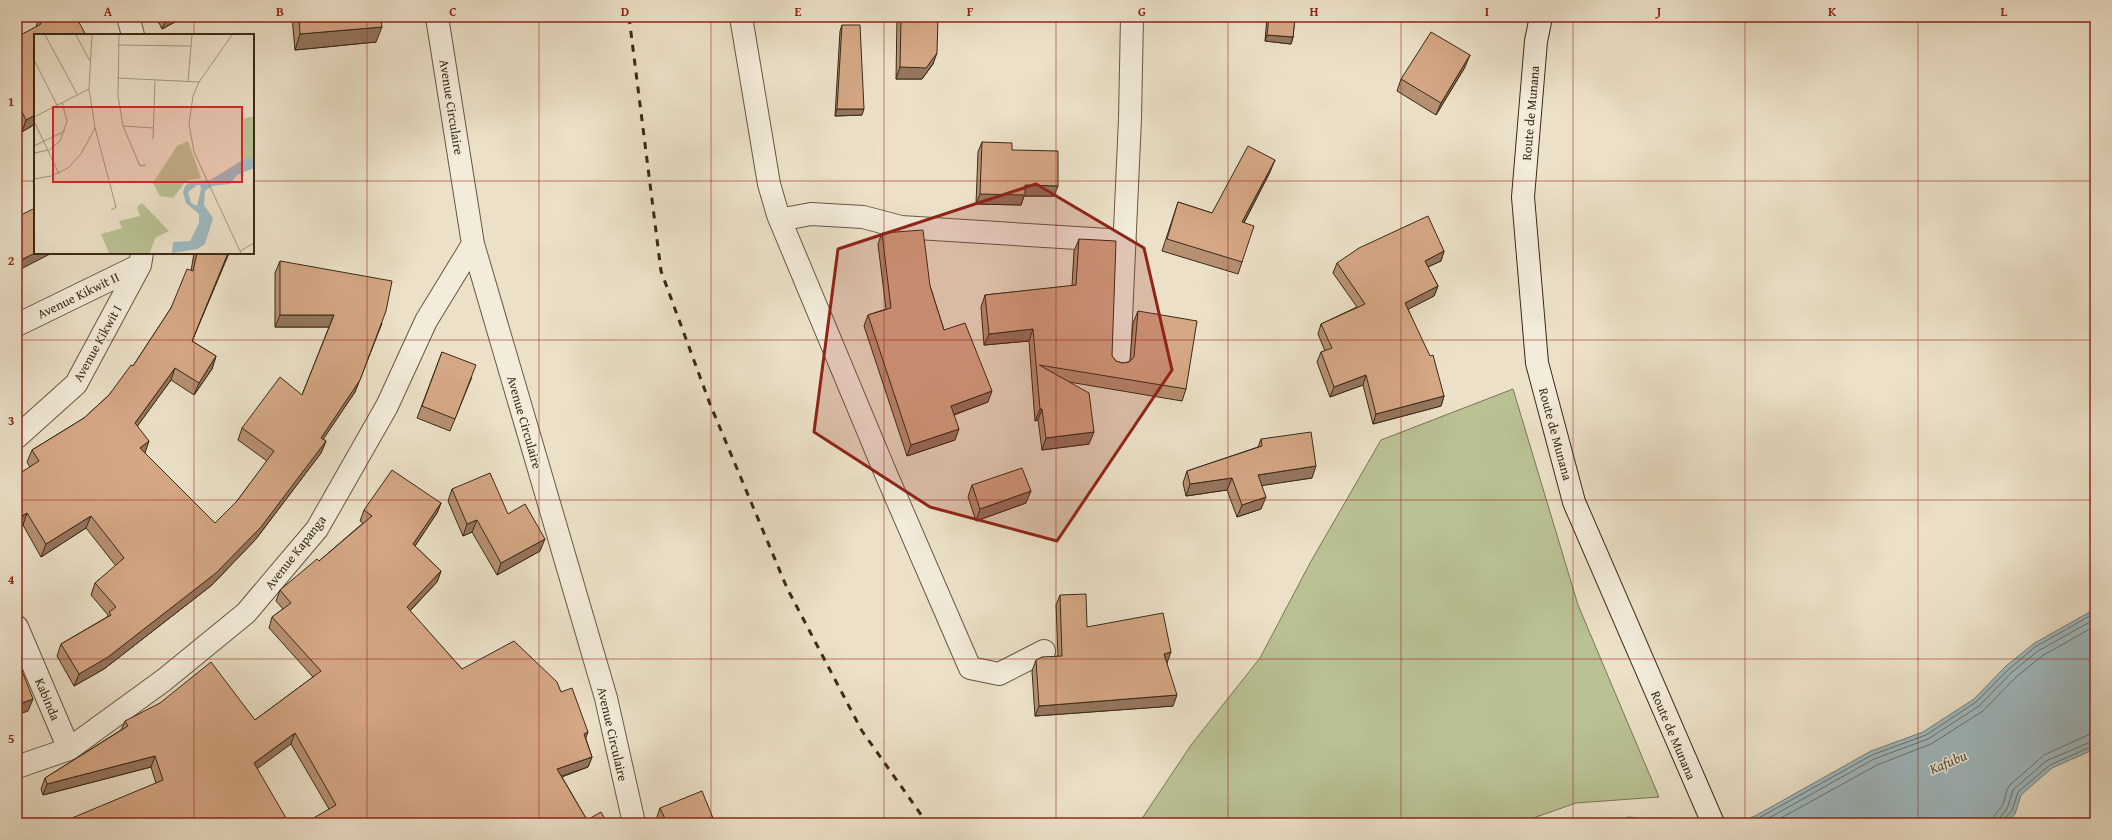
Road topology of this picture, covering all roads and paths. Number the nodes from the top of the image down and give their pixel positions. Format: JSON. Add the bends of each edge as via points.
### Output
{"nodes":[{"id":1,"x":128,"y":17,"type":"edge"},
{"id":2,"x":437,"y":17,"type":"edge"},
{"id":3,"x":741,"y":17,"type":"edge"},
{"id":4,"x":1132,"y":17,"type":"edge"},
{"id":5,"x":1541,"y":17,"type":"edge"},
{"id":6,"x":133,"y":34,"type":"edge"},
{"id":7,"x":778,"y":215,"type":"junction"},
{"id":8,"x":1125,"y":241,"type":"junction"},
{"id":9,"x":473,"y":244,"type":"junction"},
{"id":10,"x":141,"y":259,"type":"edge"},
{"id":11,"x":17,"y":325,"type":"edge"},
{"id":12,"x":1119,"y":362,"type":"edge"},
{"id":13,"x":17,"y":437,"type":"edge"},
{"id":14,"x":17,"y":627,"type":"edge"},
{"id":15,"x":1044,"y":651,"type":"dead end"},
{"id":16,"x":69,"y":750,"type":"junction"},
{"id":17,"x":17,"y":767,"type":"edge"},
{"id":18,"x":634,"y":823,"type":"edge"},
{"id":19,"x":1713,"y":823,"type":"edge"}],
"edges":[{"from":1,"to":6,"type":"street"},
{"from":2,"to":9,"type":"street","name":"Avenue Circulaire"},
{"from":3,"to":7,"type":"street","via":[[769,184]]},
{"from":4,"to":8,"type":"street"},
{"from":5,"to":19,"type":"street","name":"Route de Munana","via":[[1536,41],[1523,197],[1537,363],[1574,502]]},
{"from":7,"to":8,"type":"street","via":[[784,218],[811,214],[863,217],[901,227]]},
{"from":7,"to":15,"type":"street","via":[[970,668],[999,674]]},
{"from":8,"to":12,"type":"street"},
{"from":9,"to":16,"type":"street","name":"Avenue Kapanga","via":[[426,321],[387,406],[316,529],[246,613],[164,680]]},
{"from":9,"to":18,"type":"street","name":"Avenue Circulaire","via":[[606,698]]},
{"from":10,"to":11,"type":"street","name":"Avenue Kikwit II"},
{"from":10,"to":13,"type":"street","name":"Avenue Kikwit I","via":[[76,384]]},
{"from":14,"to":16,"type":"street","name":"Kabinda"},
{"from":16,"to":17,"type":"street","name":"Avenue Kapanga"}]}
